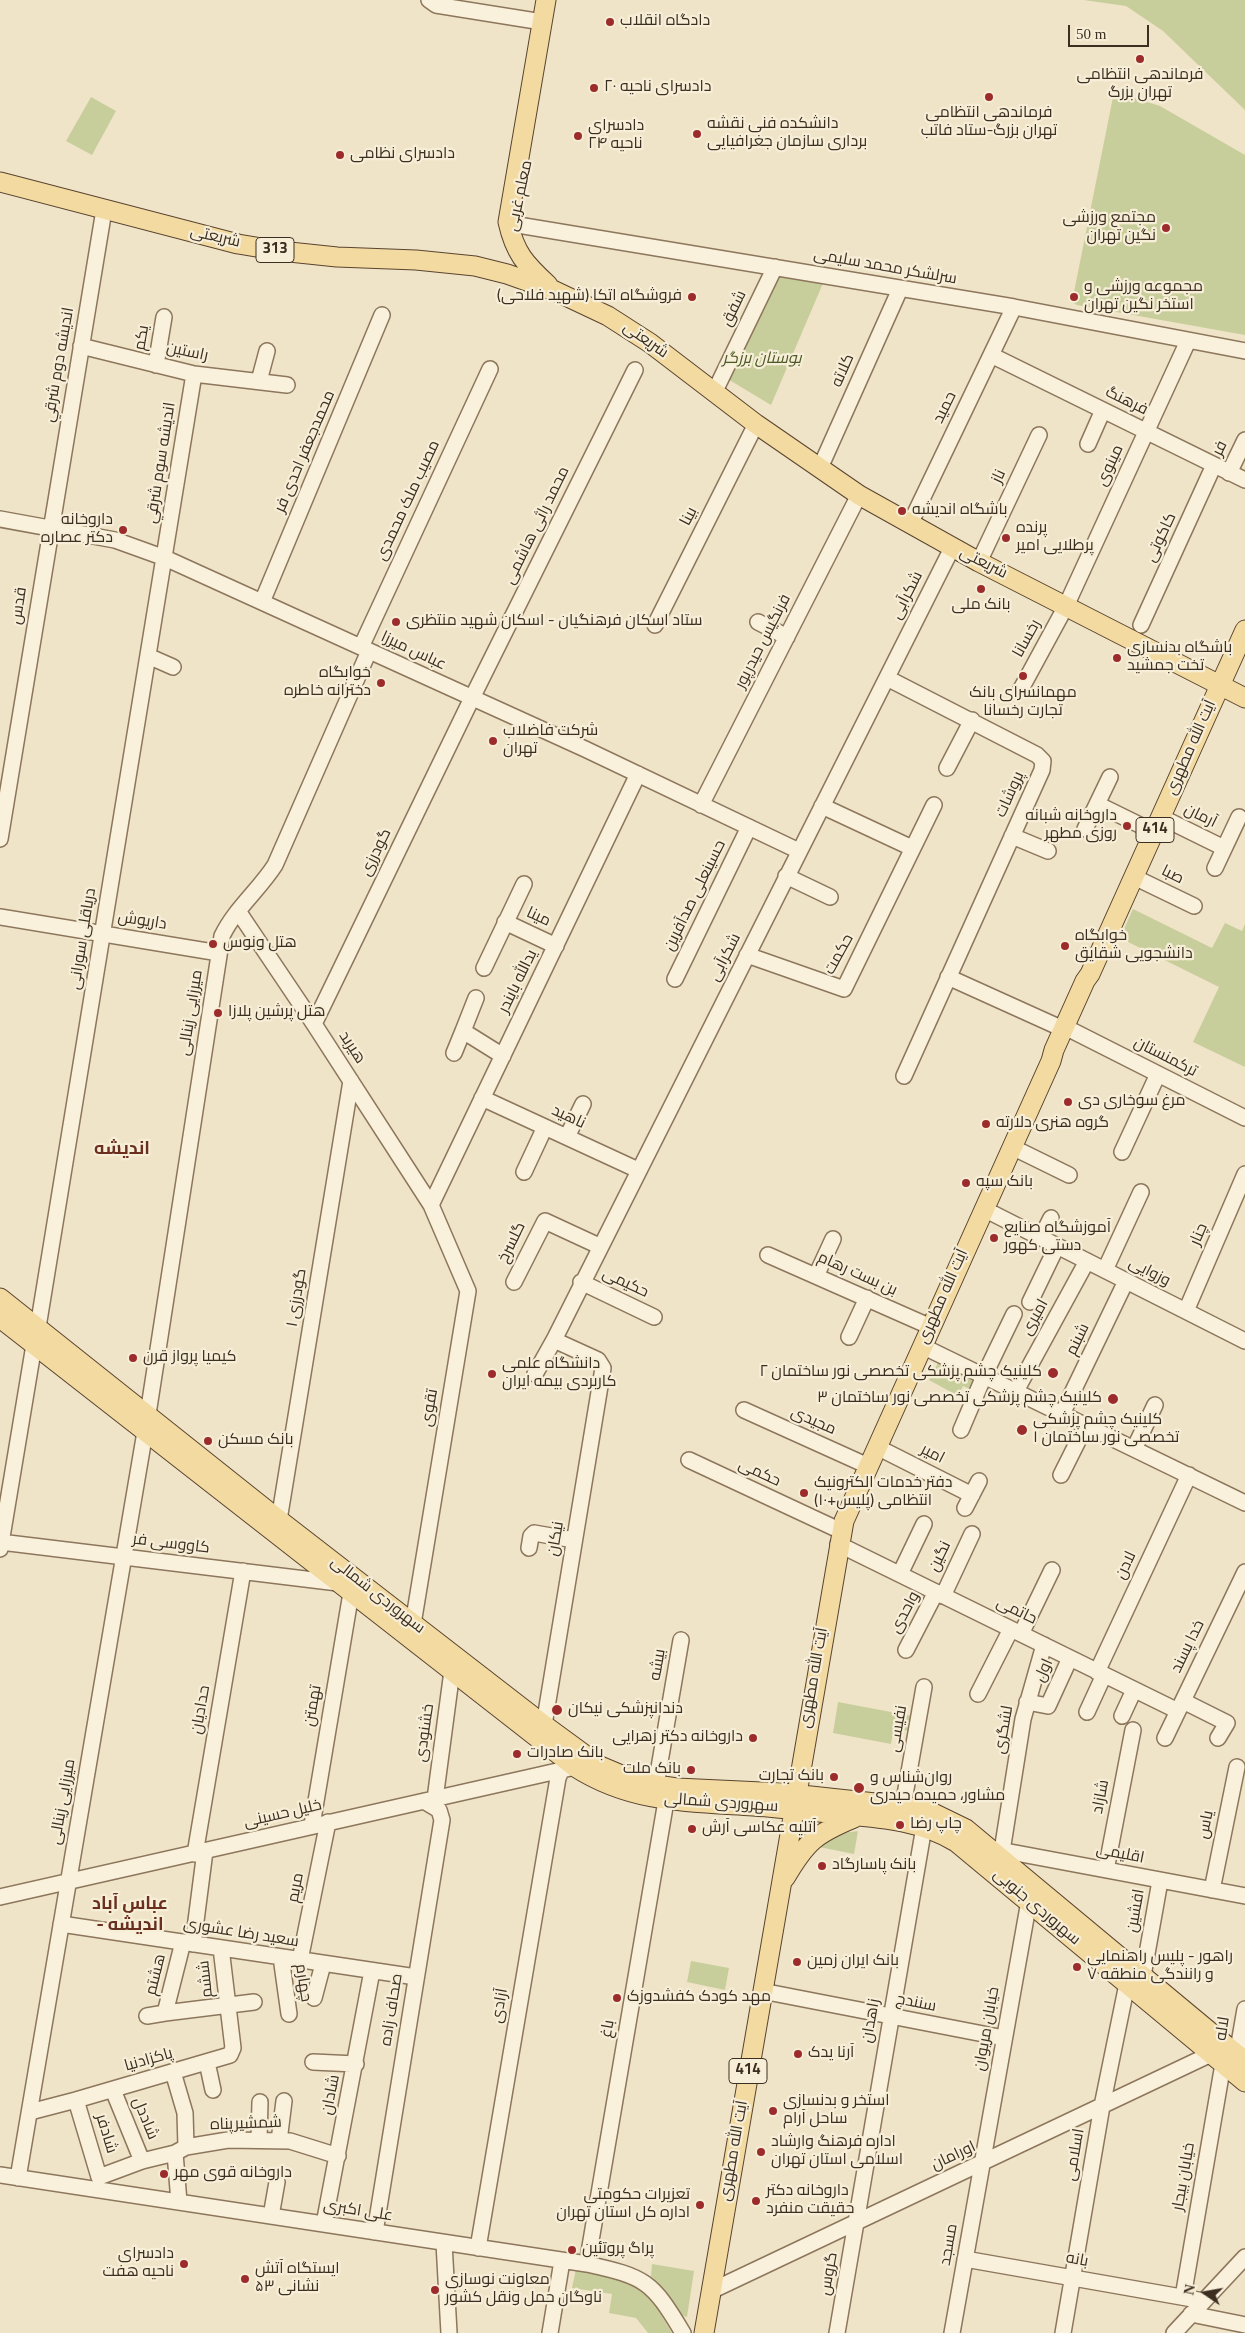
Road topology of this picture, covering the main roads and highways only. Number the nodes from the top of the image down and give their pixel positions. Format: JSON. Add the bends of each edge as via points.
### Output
{"nodes":[{"id":1,"x":546,"y":0,"type":"edge"},
{"id":2,"x":558,"y":0,"type":"edge"},
{"id":3,"x":527,"y":139,"type":"junction"},
{"id":4,"x":0,"y":182,"type":"edge"},
{"id":5,"x":515,"y":233,"type":"junction"},
{"id":6,"x":476,"y":266,"type":"junction"},
{"id":7,"x":555,"y":290,"type":"junction"},
{"id":8,"x":1245,"y":630,"type":"edge"},
{"id":9,"x":1220,"y":685,"type":"junction"},
{"id":10,"x":1245,"y":698,"type":"edge"},
{"id":11,"x":0,"y":1298,"type":"edge"},
{"id":12,"x":0,"y":1318,"type":"edge"},
{"id":13,"x":36,"y":1336,"type":"junction"},
{"id":14,"x":147,"y":1423,"type":"junction"},
{"id":15,"x":661,"y":1793,"type":"junction"},
{"id":16,"x":790,"y":1799,"type":"junction"},
{"id":17,"x":858,"y":1816,"type":"junction"},
{"id":18,"x":780,"y":1888,"type":"junction"},
{"id":19,"x":1033,"y":1896,"type":"junction"},
{"id":20,"x":1135,"y":1980,"type":"junction"},
{"id":21,"x":1229,"y":2059,"type":"edge"},
{"id":22,"x":1245,"y":2082,"type":"edge"},
{"id":23,"x":704,"y":2333,"type":"edge"}],
"edges":[{"from":1,"to":3,"type":"main road","name":"معلم غربی"},
{"from":2,"to":3,"type":"main road","name":"معلم غربی"},
{"from":3,"to":5,"type":"main road","name":"معلم غربی","via":[[508,222]]},
{"from":4,"to":6,"type":"main road","name":"شریعتی","number":"313","via":[[221,240],[280,251]]},
{"from":5,"to":6,"type":"main road","via":[[503,259]]},
{"from":5,"to":7,"type":"main road","via":[[526,264]]},
{"from":6,"to":7,"type":"main road","name":"شریعتی","number":"313"},
{"from":7,"to":9,"type":"main road","name":"شریعتی","number":"313","via":[[650,343],[756,424],[859,495],[952,548]]},
{"from":8,"to":9,"type":"main road","number":"414"},
{"from":9,"to":10,"type":"main road","number":"313"},
{"from":9,"to":16,"type":"main road","name":"آیت الله مطهری","number":"414","via":[[1090,974],[1090,983],[1066,1029],[1058,1053],[1051,1061],[868,1466],[840,1538]]},
{"from":11,"to":13,"type":"main road","name":"سهروردی شمالی"},
{"from":12,"to":13,"type":"main road","name":"سهروردی شمالی"},
{"from":13,"to":14,"type":"main road","name":"سهروردی شمالی"},
{"from":14,"to":15,"type":"main road","name":"سهروردی شمالی","via":[[600,1766]]},
{"from":14,"to":15,"type":"main road","name":"سهروردی شمالی","via":[[344,1588],[452,1671],[564,1772],[613,1788]]},
{"from":15,"to":16,"type":"main road","name":"سهروردی شمالی"},
{"from":16,"to":17,"type":"main road","name":"سهروردی جنوبی"},
{"from":16,"to":18,"type":"main road","name":"آیت الله مطهری","number":"414"},
{"from":16,"to":19,"type":"main road","name":"سهروردی جنوبی","via":[[904,1806],[945,1817],[996,1850]]},
{"from":17,"to":18,"type":"main road","via":[[826,1830],[811,1841]]},
{"from":17,"to":19,"type":"main road","name":"سهروردی جنوبی","via":[[924,1826],[941,1832]]},
{"from":18,"to":23,"type":"main road","name":"آیت الله مطهری","number":"414"},
{"from":19,"to":20,"type":"main road","name":"سهروردی جنوبی"},
{"from":20,"to":21,"type":"main road","name":"سهروردی جنوبی"},
{"from":20,"to":21,"type":"main road","name":"سهروردی جنوبی"},
{"from":21,"to":22,"type":"main road","name":"سهروردی جنوبی"}]}
